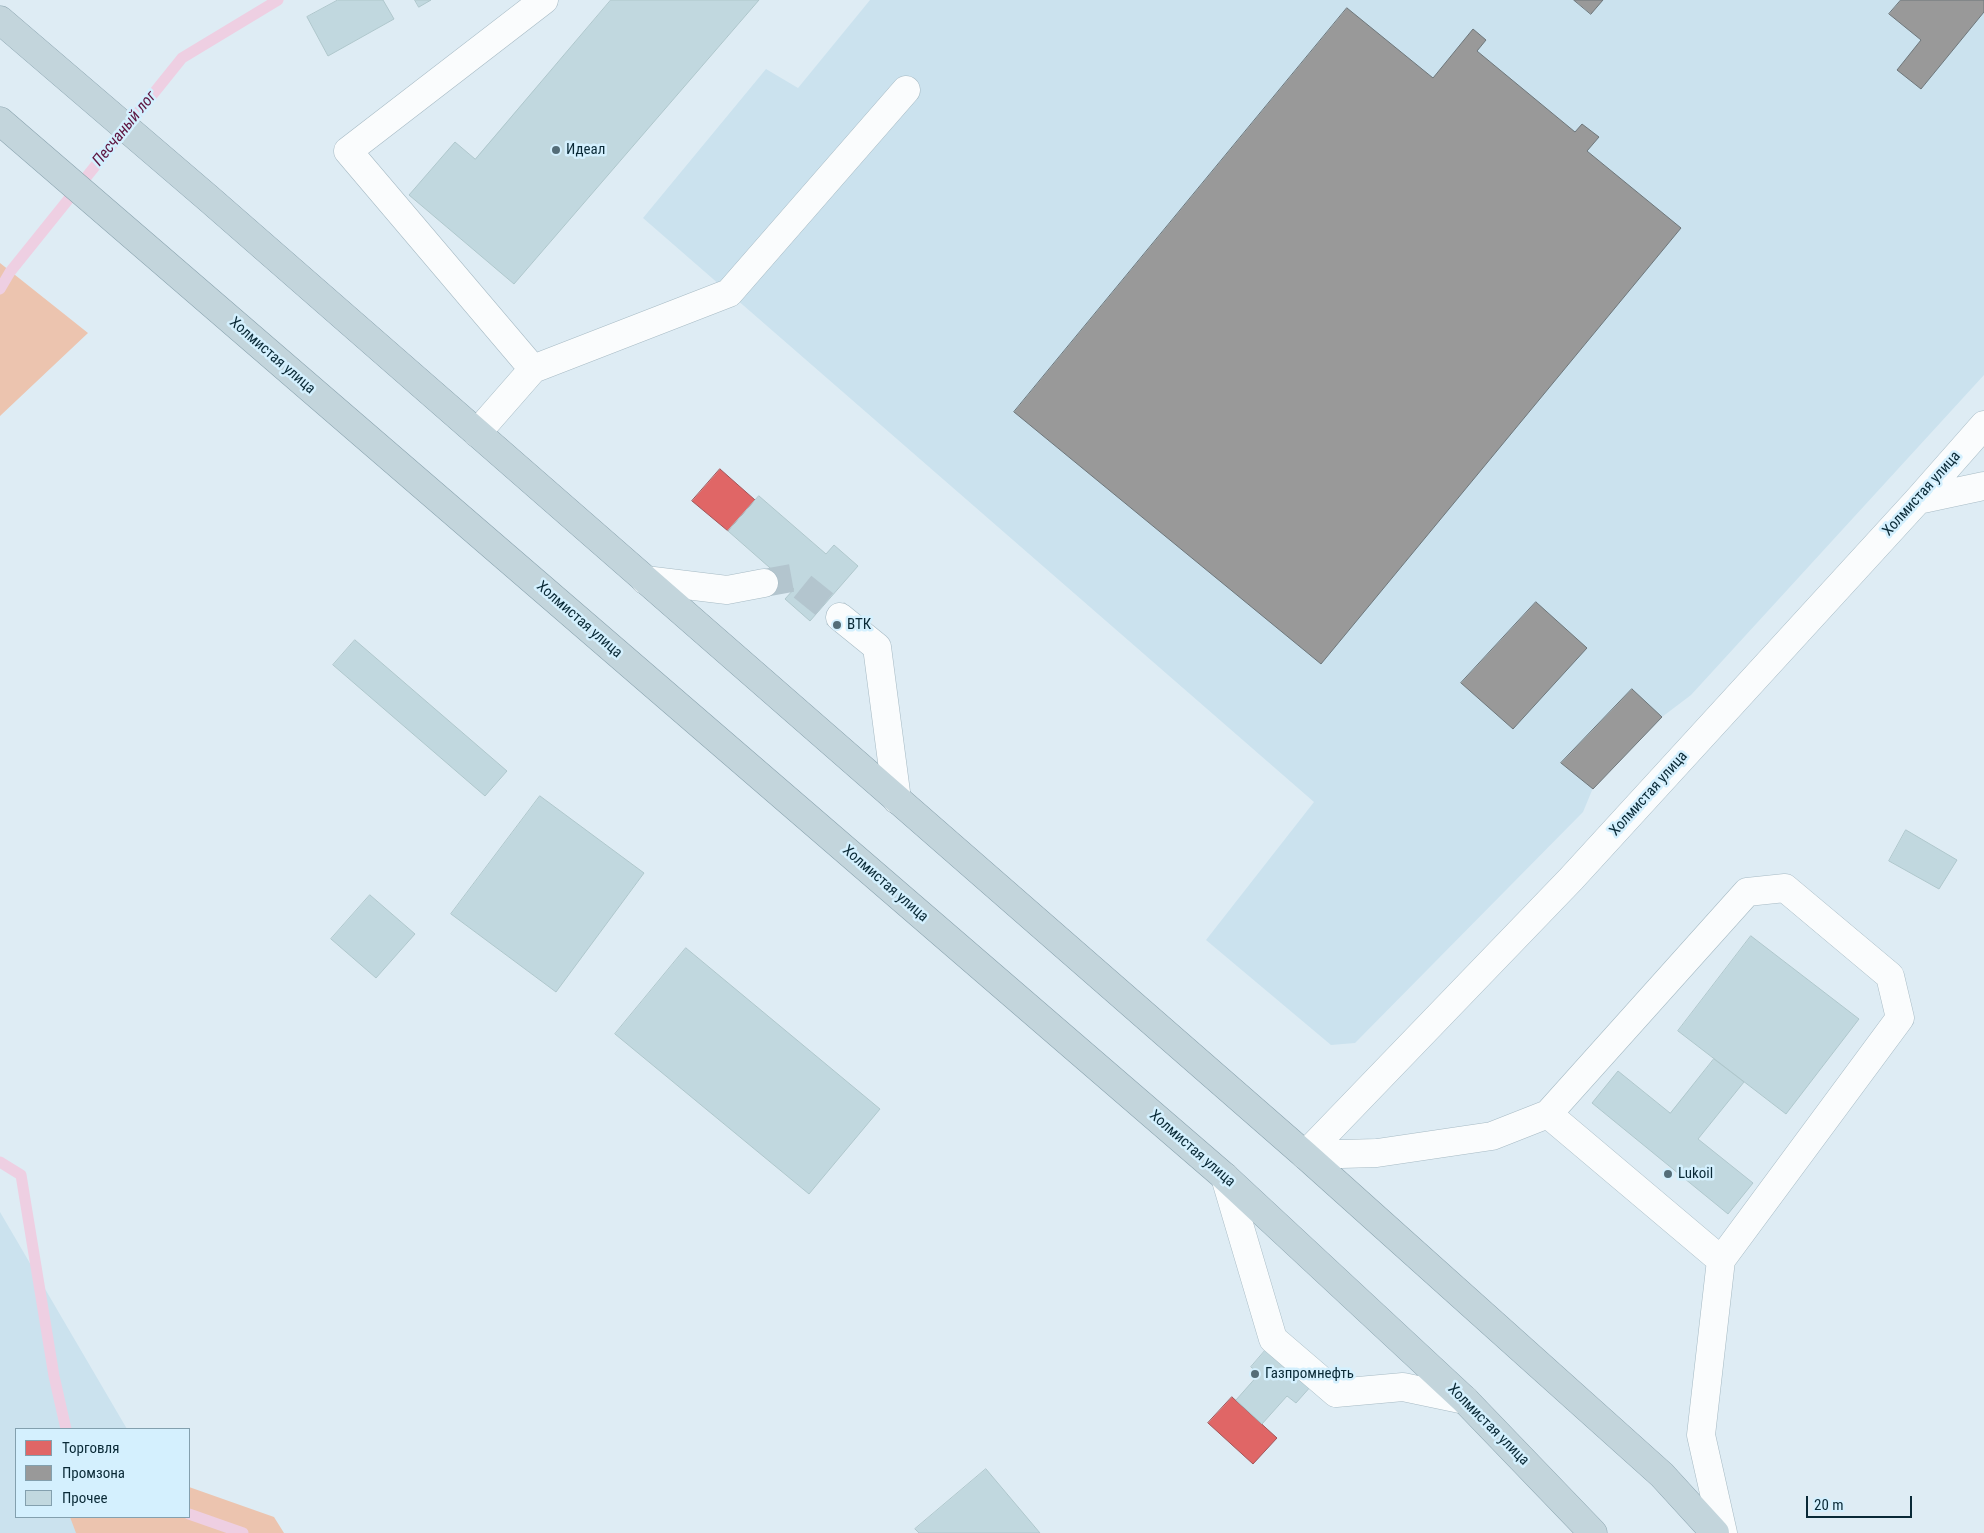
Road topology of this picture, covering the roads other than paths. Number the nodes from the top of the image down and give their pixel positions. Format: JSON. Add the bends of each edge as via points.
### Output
{"nodes":[{"id":1,"x":544,"y":0,"type":"edge"},
{"id":2,"x":0,"y":20,"type":"edge"},
{"id":3,"x":906,"y":90,"type":"dead end"},
{"id":4,"x":0,"y":120,"type":"edge"},
{"id":5,"x":533,"y":369,"type":"junction"},
{"id":6,"x":1984,"y":424,"type":"edge"},
{"id":7,"x":477,"y":433,"type":"junction"},
{"id":8,"x":1984,"y":486,"type":"edge"},
{"id":9,"x":1918,"y":500,"type":"junction"},
{"id":10,"x":646,"y":580,"type":"junction"},
{"id":11,"x":764,"y":583,"type":"tunnel mouth"},
{"id":12,"x":840,"y":618,"type":"tunnel mouth"},
{"id":13,"x":897,"y":800,"type":"junction"},
{"id":14,"x":1548,"y":1114,"type":"junction"},
{"id":15,"x":1305,"y":1155,"type":"junction"},
{"id":16,"x":1225,"y":1177,"type":"junction"},
{"id":17,"x":1721,"y":1260,"type":"junction"},
{"id":18,"x":1465,"y":1400,"type":"junction"},
{"id":19,"x":1593,"y":1533,"type":"edge"},
{"id":20,"x":1715,"y":1533,"type":"edge"},
{"id":21,"x":1723,"y":1533,"type":"edge"}],
"edges":[{"from":1,"to":5,"type":"street","via":[[348,151]]},
{"from":2,"to":7,"type":"highway"},
{"from":3,"to":5,"type":"street","via":[[729,293]]},
{"from":4,"to":16,"type":"highway","name":"Холмистая улица"},
{"from":5,"to":7,"type":"street"},
{"from":6,"to":9,"type":"street","name":"Холмистая улица"},
{"from":7,"to":10,"type":"highway"},
{"from":8,"to":9,"type":"street"},
{"from":9,"to":15,"type":"street","name":"Холмистая улица","via":[[1572,879]]},
{"from":10,"to":11,"type":"street","via":[[727,590]]},
{"from":10,"to":13,"type":"highway"},
{"from":12,"to":13,"type":"street","via":[[877,647]]},
{"from":13,"to":15,"type":"highway"},
{"from":14,"to":15,"type":"street","via":[[1492,1136],[1377,1153]]},
{"from":14,"to":17,"type":"street"},
{"from":14,"to":17,"type":"street","via":[[1747,892],[1785,888],[1890,976],[1900,1018]]},
{"from":15,"to":20,"type":"highway","via":[[1662,1475]]},
{"from":16,"to":18,"type":"highway","name":"Холмистая улица"},
{"from":16,"to":18,"type":"street","via":[[1273,1339],[1336,1393],[1403,1387]]},
{"from":17,"to":21,"type":"street","via":[[1701,1435]]},
{"from":18,"to":19,"type":"highway","name":"Холмистая улица"}]}
